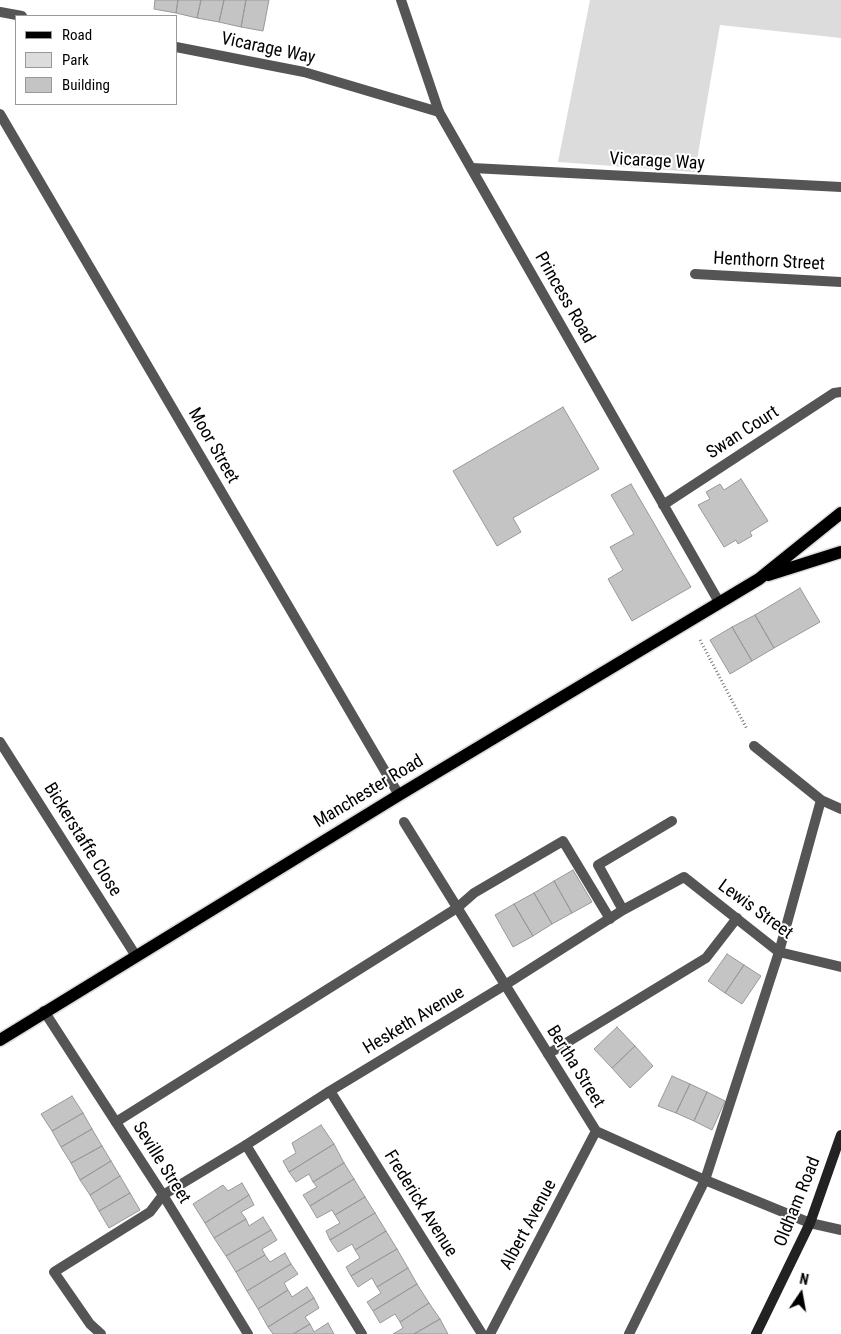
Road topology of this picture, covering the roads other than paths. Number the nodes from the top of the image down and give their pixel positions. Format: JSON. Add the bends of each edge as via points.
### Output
{"nodes":[{"id":1,"x":401,"y":0,"type":"edge"},
{"id":2,"x":0,"y":12,"type":"edge"},
{"id":3,"x":16,"y":15,"type":"edge"},
{"id":4,"x":178,"y":47,"type":"edge"},
{"id":5,"x":439,"y":112,"type":"junction"},
{"id":6,"x":0,"y":114,"type":"edge"},
{"id":7,"x":472,"y":168,"type":"junction"},
{"id":8,"x":841,"y":187,"type":"edge"},
{"id":9,"x":695,"y":274,"type":"dead end"},
{"id":10,"x":841,"y":282,"type":"edge"},
{"id":11,"x":841,"y":392,"type":"edge"},
{"id":12,"x":663,"y":505,"type":"junction"},
{"id":13,"x":841,"y":513,"type":"edge"},
{"id":14,"x":841,"y":552,"type":"edge"},
{"id":15,"x":759,"y":579,"type":"junction"},
{"id":16,"x":719,"y":602,"type":"junction"},
{"id":17,"x":0,"y":742,"type":"edge"},
{"id":18,"x":754,"y":746,"type":"road end"},
{"id":19,"x":399,"y":794,"type":"junction"},
{"id":20,"x":822,"y":800,"type":"junction"},
{"id":21,"x":841,"y":809,"type":"edge"},
{"id":22,"x":672,"y":821,"type":"dead end"},
{"id":23,"x":404,"y":822,"type":"dead end"},
{"id":24,"x":684,"y":877,"type":"joint"},
{"id":25,"x":457,"y":908,"type":"junction"},
{"id":26,"x":623,"y":910,"type":"junction"},
{"id":27,"x":737,"y":918,"type":"junction"},
{"id":28,"x":610,"y":919,"type":"junction"},
{"id":29,"x":779,"y":952,"type":"junction"},
{"id":30,"x":136,"y":956,"type":"junction"},
{"id":31,"x":841,"y":967,"type":"edge"},
{"id":32,"x":505,"y":985,"type":"junction"},
{"id":33,"x":44,"y":1011,"type":"junction"},
{"id":34,"x":0,"y":1040,"type":"edge"},
{"id":35,"x":548,"y":1054,"type":"junction"},
{"id":36,"x":330,"y":1091,"type":"junction"},
{"id":37,"x":116,"y":1122,"type":"junction"},
{"id":38,"x":596,"y":1131,"type":"junction"},
{"id":39,"x":841,"y":1135,"type":"edge"},
{"id":40,"x":246,"y":1145,"type":"junction"},
{"id":41,"x":705,"y":1180,"type":"junction"},
{"id":42,"x":163,"y":1195,"type":"junction"},
{"id":43,"x":810,"y":1224,"type":"junction"},
{"id":44,"x":841,"y":1230,"type":"edge"},
{"id":45,"x":101,"y":1334,"type":"edge"},
{"id":46,"x":248,"y":1334,"type":"edge"},
{"id":47,"x":362,"y":1334,"type":"edge"},
{"id":48,"x":482,"y":1334,"type":"edge"},
{"id":49,"x":490,"y":1334,"type":"edge"},
{"id":50,"x":630,"y":1334,"type":"edge"},
{"id":51,"x":756,"y":1334,"type":"edge"}],
"edges":[{"from":1,"to":5,"type":"street","name":"Princess Road"},
{"from":2,"to":3,"type":"street"},
{"from":4,"to":5,"type":"street","name":"Vicarage Way","via":[[304,72]]},
{"from":5,"to":7,"type":"street","name":"Princess Road"},
{"from":6,"to":19,"type":"street","name":"Moor Street"},
{"from":7,"to":8,"type":"street","name":"Vicarage Way"},
{"from":7,"to":12,"type":"street","name":"Princess Road"},
{"from":9,"to":10,"type":"street","name":"Henthorn Street"},
{"from":11,"to":12,"type":"street","name":"Swan Court","via":[[834,393]]},
{"from":12,"to":16,"type":"street","name":"Princess Road"},
{"from":13,"to":15,"type":"main road","name":"Manchester Road"},
{"from":14,"to":15,"type":"main road","name":"Manchester Road"},
{"from":15,"to":16,"type":"main road","name":"Manchester Road"},
{"from":16,"to":19,"type":"main road","name":"Manchester Road"},
{"from":17,"to":30,"type":"street","name":"Bickerstaffe Close"},
{"from":18,"to":20,"type":"street"},
{"from":19,"to":30,"type":"main road","name":"Manchester Road"},
{"from":20,"to":21,"type":"street"},
{"from":20,"to":29,"type":"street"},
{"from":22,"to":26,"type":"street","via":[[598,865]]},
{"from":23,"to":25,"type":"street","name":"Bertha Street"},
{"from":24,"to":26,"type":"street","name":"Hesketh Avenue"},
{"from":24,"to":27,"type":"street","name":"Lewis Street"},
{"from":25,"to":28,"type":"street","via":[[474,893],[563,841]]},
{"from":25,"to":32,"type":"street","name":"Bertha Street"},
{"from":25,"to":37,"type":"street"},
{"from":26,"to":28,"type":"street","name":"Hesketh Avenue"},
{"from":27,"to":29,"type":"street","name":"Lewis Street"},
{"from":27,"to":35,"type":"street","via":[[706,958]]},
{"from":28,"to":32,"type":"street","name":"Hesketh Avenue"},
{"from":29,"to":31,"type":"street","name":"Lewis Street"},
{"from":29,"to":41,"type":"street"},
{"from":30,"to":33,"type":"main road","name":"Manchester Road"},
{"from":32,"to":35,"type":"street","name":"Bertha Street"},
{"from":32,"to":36,"type":"street","name":"Hesketh Avenue"},
{"from":33,"to":34,"type":"main road","name":"Manchester Road"},
{"from":33,"to":37,"type":"street","name":"Seville Street"},
{"from":35,"to":38,"type":"street","name":"Bertha Street"},
{"from":36,"to":40,"type":"street","name":"Hesketh Avenue"},
{"from":36,"to":48,"type":"street","name":"Frederick Avenue"},
{"from":37,"to":42,"type":"street","name":"Seville Street"},
{"from":38,"to":41,"type":"street","name":"Bertha Street"},
{"from":38,"to":49,"type":"street","name":"Albert Avenue"},
{"from":39,"to":43,"type":"main road","name":"Oldham Road"},
{"from":40,"to":42,"type":"street","name":"Hesketh Avenue"},
{"from":40,"to":47,"type":"street"},
{"from":41,"to":43,"type":"street","name":"Bertha Street"},
{"from":41,"to":50,"type":"street"},
{"from":42,"to":45,"type":"street","name":"Hesketh Avenue","via":[[150,1212],[54,1272],[90,1324]]},
{"from":42,"to":46,"type":"street","name":"Seville Street"},
{"from":43,"to":44,"type":"street","name":"Bertha Street"},
{"from":43,"to":51,"type":"main road","name":"Oldham Road"}]}
